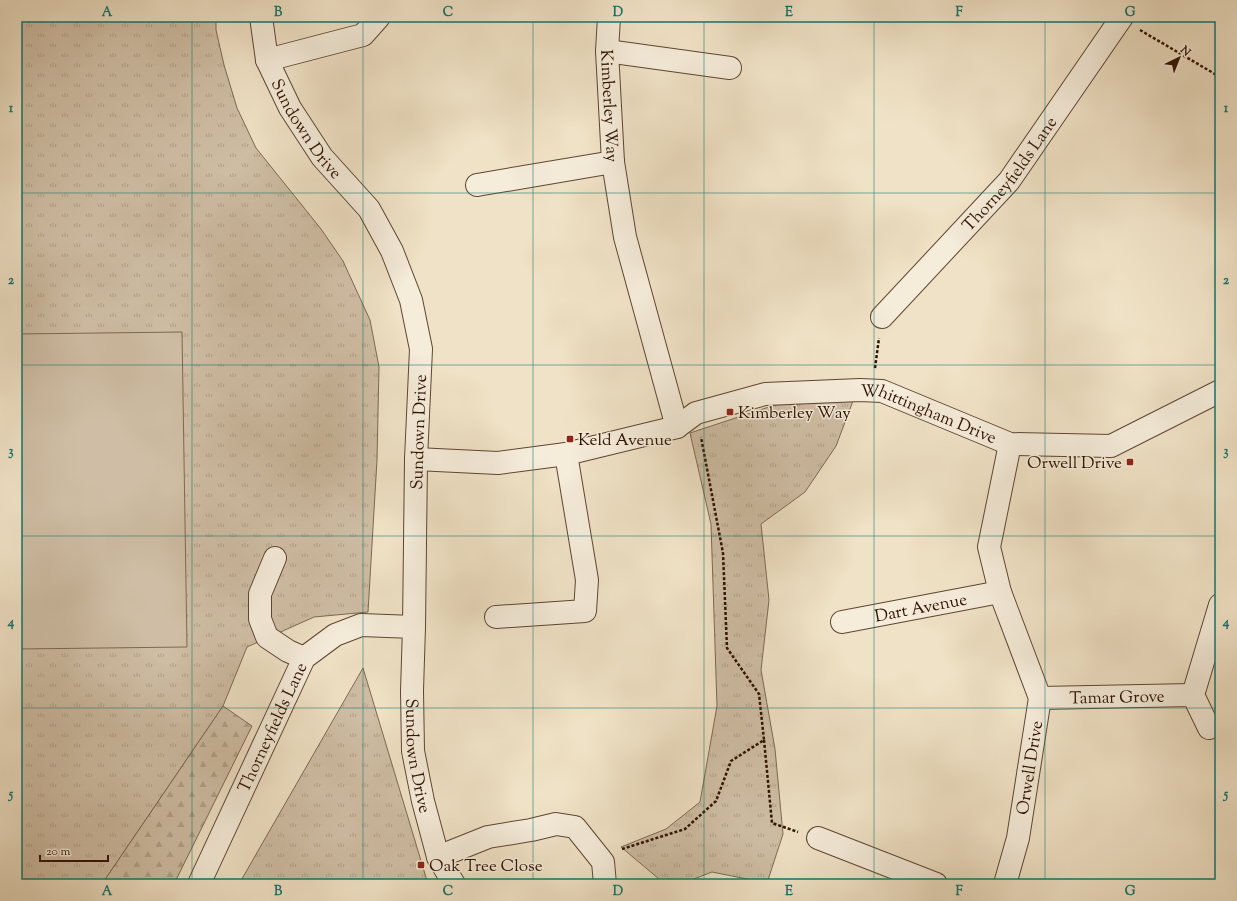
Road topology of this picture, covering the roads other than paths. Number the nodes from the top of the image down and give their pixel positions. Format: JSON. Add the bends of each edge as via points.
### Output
{"nodes":[{"id":1,"x":261,"y":17,"type":"edge"},
{"id":2,"x":379,"y":17,"type":"edge"},
{"id":3,"x":609,"y":17,"type":"edge"},
{"id":4,"x":1120,"y":19,"type":"edge"},
{"id":5,"x":607,"y":51,"type":"junction"},
{"id":6,"x":267,"y":60,"type":"junction"},
{"id":7,"x":730,"y":68,"type":"dead end"},
{"id":8,"x":613,"y":162,"type":"junction"},
{"id":9,"x":477,"y":185,"type":"dead end"},
{"id":10,"x":882,"y":317,"type":"road end"},
{"id":11,"x":1220,"y":391,"type":"edge"},
{"id":12,"x":677,"y":427,"type":"junction"},
{"id":13,"x":1010,"y":444,"type":"junction"},
{"id":14,"x":566,"y":454,"type":"junction"},
{"id":15,"x":416,"y":459,"type":"junction"},
{"id":16,"x":275,"y":558,"type":"dead end"},
{"id":17,"x":1000,"y":592,"type":"junction"},
{"id":18,"x":1220,"y":605,"type":"edge"},
{"id":19,"x":496,"y":617,"type":"dead end"},
{"id":20,"x":842,"y":622,"type":"dead end"},
{"id":21,"x":414,"y":627,"type":"junction"},
{"id":22,"x":304,"y":658,"type":"junction"},
{"id":23,"x":1193,"y":695,"type":"junction"},
{"id":24,"x":1040,"y":698,"type":"junction"},
{"id":25,"x":1209,"y":728,"type":"dead end"},
{"id":26,"x":818,"y":838,"type":"road end"},
{"id":27,"x":438,"y":857,"type":"junction"},
{"id":28,"x":199,"y":884,"type":"edge"},
{"id":29,"x":454,"y":884,"type":"edge"},
{"id":30,"x":605,"y":884,"type":"edge"},
{"id":31,"x":936,"y":884,"type":"edge"},
{"id":32,"x":1006,"y":884,"type":"edge"}],
"edges":[{"from":1,"to":6,"type":"street","name":"Sundown Drive"},
{"from":2,"to":6,"type":"street","via":[[364,35]]},
{"from":3,"to":5,"type":"street","name":"Kimberley Way"},
{"from":4,"to":10,"type":"street","name":"Thorneyfields Lane","via":[[1009,180]]},
{"from":5,"to":7,"type":"street"},
{"from":5,"to":8,"type":"street","name":"Kimberley Way"},
{"from":6,"to":15,"type":"street","name":"Sundown Drive","via":[[290,108],[322,157],[369,209],[392,251],[411,300],[421,349]]},
{"from":8,"to":9,"type":"street"},
{"from":8,"to":12,"type":"street","name":"Kimberley Way","via":[[625,237]]},
{"from":11,"to":13,"type":"street","name":"Whittingham Drive","via":[[1111,446]]},
{"from":12,"to":13,"type":"street","name":"Whittingham Drive","via":[[696,413],[765,394],[872,390],[882,391]]},
{"from":12,"to":14,"type":"street","name":"Whittingham Drive"},
{"from":13,"to":17,"type":"street","name":"Orwell Drive","via":[[989,547]]},
{"from":14,"to":15,"type":"street","name":"Whittingham Drive","via":[[498,463]]},
{"from":14,"to":19,"type":"street","via":[[587,580],[585,611]]},
{"from":15,"to":21,"type":"street","name":"Sundown Drive"},
{"from":16,"to":22,"type":"street","via":[[260,594],[260,618],[267,637]]},
{"from":17,"to":20,"type":"street","name":"Dart Avenue"},
{"from":17,"to":24,"type":"street","name":"Orwell Drive"},
{"from":18,"to":23,"type":"street"},
{"from":21,"to":22,"type":"street","name":"Thorneyfields Lane","via":[[361,625],[335,635]]},
{"from":21,"to":27,"type":"street","name":"Sundown Drive","via":[[413,751]]},
{"from":22,"to":28,"type":"street","name":"Thorneyfields Lane"},
{"from":23,"to":24,"type":"street","name":"Tamar Grove"},
{"from":23,"to":25,"type":"street"},
{"from":24,"to":32,"type":"street","name":"Orwell Drive","via":[[1018,838]]},
{"from":26,"to":31,"type":"street"},
{"from":27,"to":29,"type":"street","name":"Sundown Drive"},
{"from":27,"to":30,"type":"street","via":[[488,837],[556,824],[574,827],[603,862]]}]}
